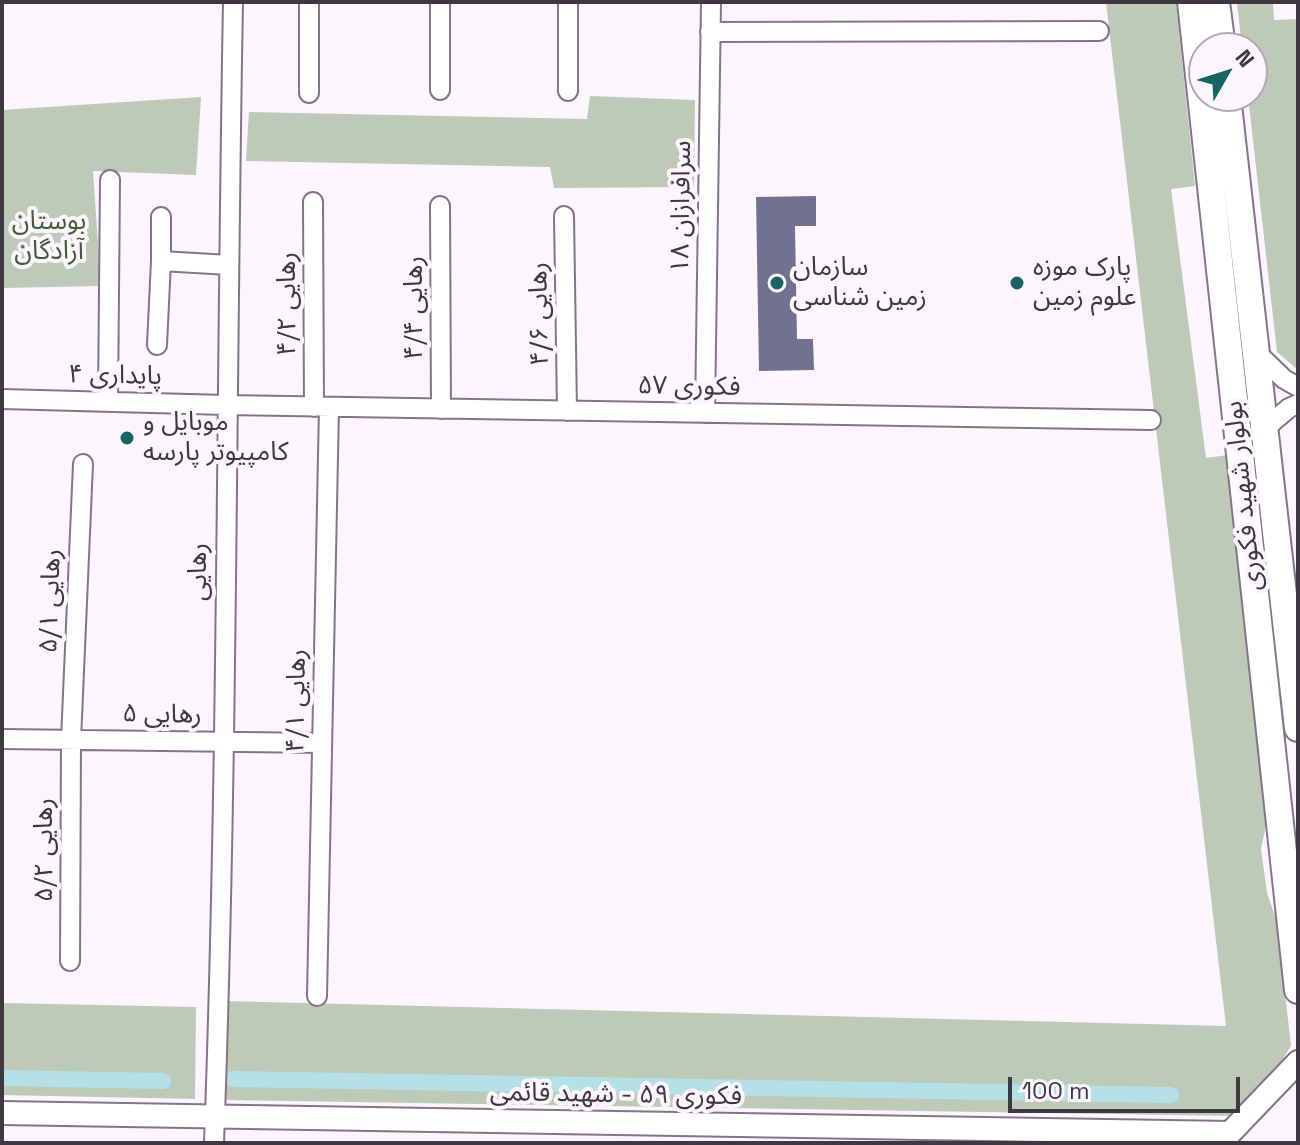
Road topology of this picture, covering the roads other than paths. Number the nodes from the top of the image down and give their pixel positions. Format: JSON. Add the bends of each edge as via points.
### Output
{"nodes":[{"id":1,"x":233,"y":2,"type":"edge"},
{"id":2,"x":309,"y":2,"type":"edge"},
{"id":3,"x":440,"y":2,"type":"edge"},
{"id":4,"x":568,"y":2,"type":"edge"},
{"id":5,"x":711,"y":2,"type":"edge"},
{"id":6,"x":1191,"y":2,"type":"edge"},
{"id":7,"x":1216,"y":2,"type":"edge"},
{"id":8,"x":1099,"y":31,"type":"dead end"},
{"id":9,"x":710,"y":32,"type":"junction"},
{"id":10,"x":1220,"y":32,"type":"edge"},
{"id":11,"x":440,"y":90,"type":"dead end"},
{"id":12,"x":568,"y":91,"type":"dead end"},
{"id":13,"x":309,"y":93,"type":"dead end"},
{"id":14,"x":1229,"y":112,"type":"edge"},
{"id":15,"x":110,"y":180,"type":"dead end"},
{"id":16,"x":313,"y":202,"type":"dead end"},
{"id":17,"x":440,"y":206,"type":"dead end"},
{"id":18,"x":564,"y":216,"type":"dead end"},
{"id":19,"x":161,"y":217,"type":"dead end"},
{"id":20,"x":161,"y":261,"type":"junction"},
{"id":21,"x":229,"y":265,"type":"junction"},
{"id":22,"x":157,"y":345,"type":"dead end"},
{"id":23,"x":1256,"y":352,"type":"junction"},
{"id":24,"x":1298,"y":387,"type":"edge"},
{"id":25,"x":2,"y":399,"type":"edge"},
{"id":26,"x":108,"y":402,"type":"junction"},
{"id":27,"x":1298,"y":404,"type":"edge"},
{"id":28,"x":226,"y":405,"type":"junction"},
{"id":29,"x":321,"y":407,"type":"junction"},
{"id":30,"x":441,"y":409,"type":"junction"},
{"id":31,"x":567,"y":411,"type":"junction"},
{"id":32,"x":705,"y":413,"type":"junction"},
{"id":33,"x":1151,"y":420,"type":"dead end"},
{"id":34,"x":1264,"y":429,"type":"junction"},
{"id":35,"x":83,"y":464,"type":"dead end"},
{"id":36,"x":1298,"y":728,"type":"edge"},
{"id":37,"x":2,"y":739,"type":"edge"},
{"id":38,"x":71,"y":740,"type":"junction"},
{"id":39,"x":224,"y":742,"type":"junction"},
{"id":40,"x":322,"y":743,"type":"junction"},
{"id":41,"x":70,"y":961,"type":"dead end"},
{"id":42,"x":1298,"y":990,"type":"edge"},
{"id":43,"x":317,"y":996,"type":"dead end"},
{"id":44,"x":1298,"y":1062,"type":"edge"},
{"id":45,"x":2,"y":1113,"type":"edge"},
{"id":46,"x":215,"y":1116,"type":"junction"},
{"id":47,"x":716,"y":1134,"type":"edge"},
{"id":48,"x":1236,"y":1138,"type":"edge"},
{"id":49,"x":214,"y":1143,"type":"edge"}],
"edges":[{"from":1,"to":21,"type":"street","name":"رهایی"},
{"from":2,"to":13,"type":"street"},
{"from":3,"to":11,"type":"street"},
{"from":4,"to":12,"type":"street"},
{"from":5,"to":9,"type":"street","name":"سرافرازان ۱۸"},
{"from":6,"to":42,"type":"main road","name":"بولوار شهید فکوری"},
{"from":7,"to":10,"type":"main road"},
{"from":8,"to":9,"type":"street"},
{"from":9,"to":32,"type":"street","name":"سرافرازان ۱۸"},
{"from":14,"to":23,"type":"main road","name":"بولوار شهید فکوری"},
{"from":15,"to":26,"type":"street"},
{"from":16,"to":29,"type":"street","name":"رهایی ۴/۲"},
{"from":17,"to":30,"type":"street","name":"رهایی ۴/۴"},
{"from":18,"to":31,"type":"street","name":"رهایی ۴/۶"},
{"from":19,"to":20,"type":"street"},
{"from":20,"to":21,"type":"street"},
{"from":20,"to":22,"type":"street"},
{"from":21,"to":28,"type":"street","name":"رهایی"},
{"from":23,"to":24,"type":"street"},
{"from":23,"to":34,"type":"main road","name":"بولوار شهید فکوری"},
{"from":25,"to":26,"type":"street","name":"پایداری ۴"},
{"from":26,"to":28,"type":"street","name":"پایداری ۴"},
{"from":27,"to":34,"type":"street"},
{"from":28,"to":29,"type":"street","name":"فکوری ۵۷"},
{"from":28,"to":39,"type":"street","name":"رهایی"},
{"from":29,"to":30,"type":"street","name":"فکوری ۵۷"},
{"from":29,"to":40,"type":"street","name":"رهایی ۴/۱"},
{"from":30,"to":31,"type":"street","name":"فکوری ۵۷"},
{"from":31,"to":32,"type":"street","name":"فکوری ۵۷"},
{"from":32,"to":33,"type":"street","name":"فکوری ۵۷"},
{"from":34,"to":36,"type":"main road","name":"بولوار شهید فکوری"},
{"from":35,"to":38,"type":"street","name":"رهایی ۵/۱"},
{"from":37,"to":38,"type":"street","name":"رهایی ۵"},
{"from":38,"to":39,"type":"street","name":"رهایی ۵"},
{"from":38,"to":41,"type":"street","name":"رهایی ۵/۲"},
{"from":39,"to":40,"type":"street","name":"رهایی ۵"},
{"from":39,"to":46,"type":"street","name":"رهایی"},
{"from":40,"to":43,"type":"street","name":"رهایی ۴/۱"},
{"from":44,"to":48,"type":"street"},
{"from":45,"to":46,"type":"street","name":"فکوری ۵۹ - شهید قائمی"},
{"from":46,"to":47,"type":"street","name":"فکوری ۵۹ - شهید قائمی"},
{"from":46,"to":49,"type":"street","name":"رهایی"},
{"from":47,"to":48,"type":"street","name":"فکوری ۵۹ - شهید قائمی"}]}
